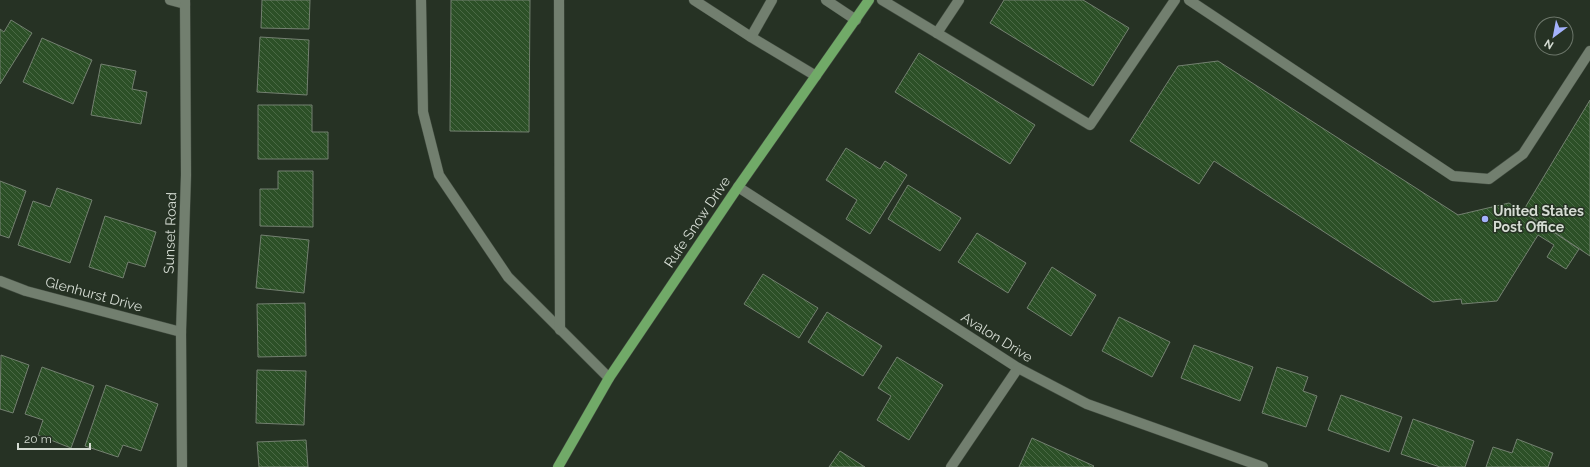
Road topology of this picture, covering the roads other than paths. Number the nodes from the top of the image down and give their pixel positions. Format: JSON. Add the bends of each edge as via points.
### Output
{"nodes":[{"id":1,"x":170,"y":0,"type":"edge"},
{"id":2,"x":421,"y":0,"type":"edge"},
{"id":3,"x":559,"y":0,"type":"edge"},
{"id":4,"x":694,"y":0,"type":"edge"},
{"id":5,"x":772,"y":0,"type":"edge"},
{"id":6,"x":826,"y":0,"type":"edge"},
{"id":7,"x":869,"y":0,"type":"edge"},
{"id":8,"x":882,"y":0,"type":"edge"},
{"id":9,"x":959,"y":0,"type":"edge"},
{"id":10,"x":1175,"y":0,"type":"edge"},
{"id":11,"x":1189,"y":0,"type":"edge"},
{"id":12,"x":185,"y":2,"type":"edge"},
{"id":13,"x":856,"y":20,"type":"junction"},
{"id":14,"x":937,"y":33,"type":"junction"},
{"id":15,"x":751,"y":36,"type":"junction"},
{"id":16,"x":1590,"y":52,"type":"edge"},
{"id":17,"x":816,"y":76,"type":"junction"},
{"id":18,"x":738,"y":187,"type":"junction"},
{"id":19,"x":0,"y":281,"type":"edge"},
{"id":20,"x":560,"y":330,"type":"junction"},
{"id":21,"x":181,"y":332,"type":"junction"},
{"id":22,"x":1018,"y":368,"type":"junction"},
{"id":23,"x":609,"y":378,"type":"junction"},
{"id":24,"x":182,"y":467,"type":"edge"},
{"id":25,"x":558,"y":467,"type":"edge"},
{"id":26,"x":951,"y":467,"type":"edge"},
{"id":27,"x":1263,"y":467,"type":"edge"}],
"edges":[{"from":1,"to":12,"type":"street"},
{"from":2,"to":20,"type":"street","via":[[423,112],[439,175],[508,277]]},
{"from":3,"to":20,"type":"street"},
{"from":4,"to":15,"type":"street"},
{"from":5,"to":15,"type":"street"},
{"from":6,"to":13,"type":"street"},
{"from":7,"to":13,"type":"main road","name":"Rufe Snow Drive"},
{"from":8,"to":14,"type":"street"},
{"from":9,"to":14,"type":"street"},
{"from":10,"to":14,"type":"street","via":[[1090,125]]},
{"from":11,"to":16,"type":"street","via":[[1454,176],[1489,178],[1523,154]]},
{"from":12,"to":21,"type":"street","name":"Sunset Road","via":[[186,175]]},
{"from":13,"to":17,"type":"main road","name":"Rufe Snow Drive"},
{"from":15,"to":17,"type":"street"},
{"from":17,"to":18,"type":"main road","name":"Rufe Snow Drive"},
{"from":18,"to":22,"type":"street","name":"Avalon Drive"},
{"from":18,"to":23,"type":"main road","name":"Rufe Snow Drive"},
{"from":19,"to":21,"type":"street","name":"Glenhurst Drive","via":[[26,291]]},
{"from":20,"to":23,"type":"street"},
{"from":21,"to":24,"type":"street","name":"Sunset Road"},
{"from":22,"to":26,"type":"street"},
{"from":22,"to":27,"type":"street","name":"Avalon Drive","via":[[1086,404]]},
{"from":23,"to":25,"type":"main road","name":"Rufe Snow Drive"}]}
